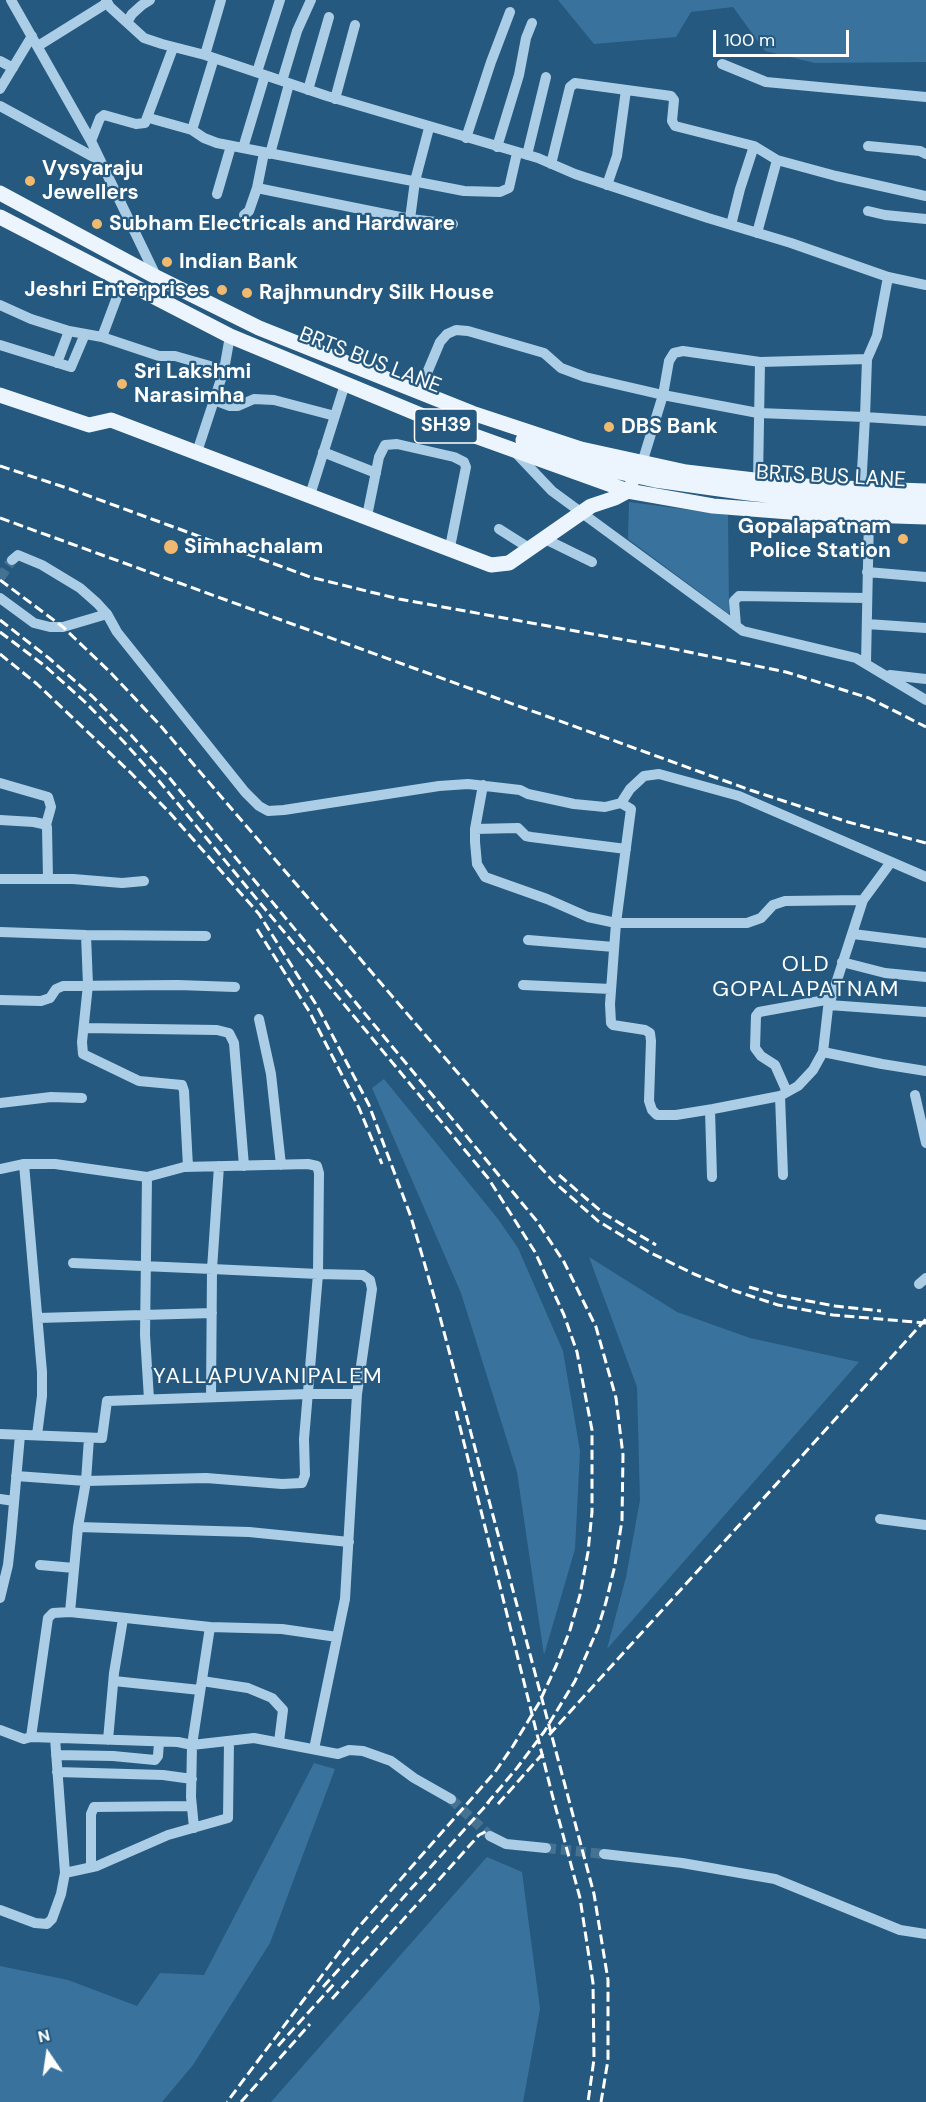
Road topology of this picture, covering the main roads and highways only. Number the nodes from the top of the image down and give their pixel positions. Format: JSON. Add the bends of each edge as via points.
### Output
{"nodes":[{"id":1,"x":0,"y":193,"type":"edge"},
{"id":2,"x":0,"y":208,"type":"edge"},
{"id":3,"x":0,"y":217,"type":"edge"},
{"id":4,"x":0,"y":395,"type":"edge"},
{"id":5,"x":640,"y":470,"type":"junction"},
{"id":6,"x":628,"y":490,"type":"junction"},
{"id":7,"x":926,"y":491,"type":"edge"},
{"id":8,"x":926,"y":503,"type":"edge"},
{"id":9,"x":926,"y":517,"type":"edge"}],
"edges":[{"from":1,"to":5,"type":"main road","number":"SH39","via":[[259,328],[472,413]]},
{"from":2,"to":5,"type":"main road","name":"BRTS BUS LANE","via":[[134,274],[208,316],[315,364],[560,454]]},
{"from":3,"to":6,"type":"main road","number":"SH39","via":[[230,336],[447,426]]},
{"from":4,"to":6,"type":"main road","via":[[89,425],[111,420],[491,565],[509,562],[591,506]]},
{"from":5,"to":6,"type":"main road"},
{"from":5,"to":7,"type":"main road","number":"SH39","via":[[814,487]]},
{"from":5,"to":8,"type":"main road","name":"BRTS BUS LANE","via":[[748,493],[812,500]]},
{"from":6,"to":9,"type":"main road","number":"SH39","via":[[713,506]]}]}
